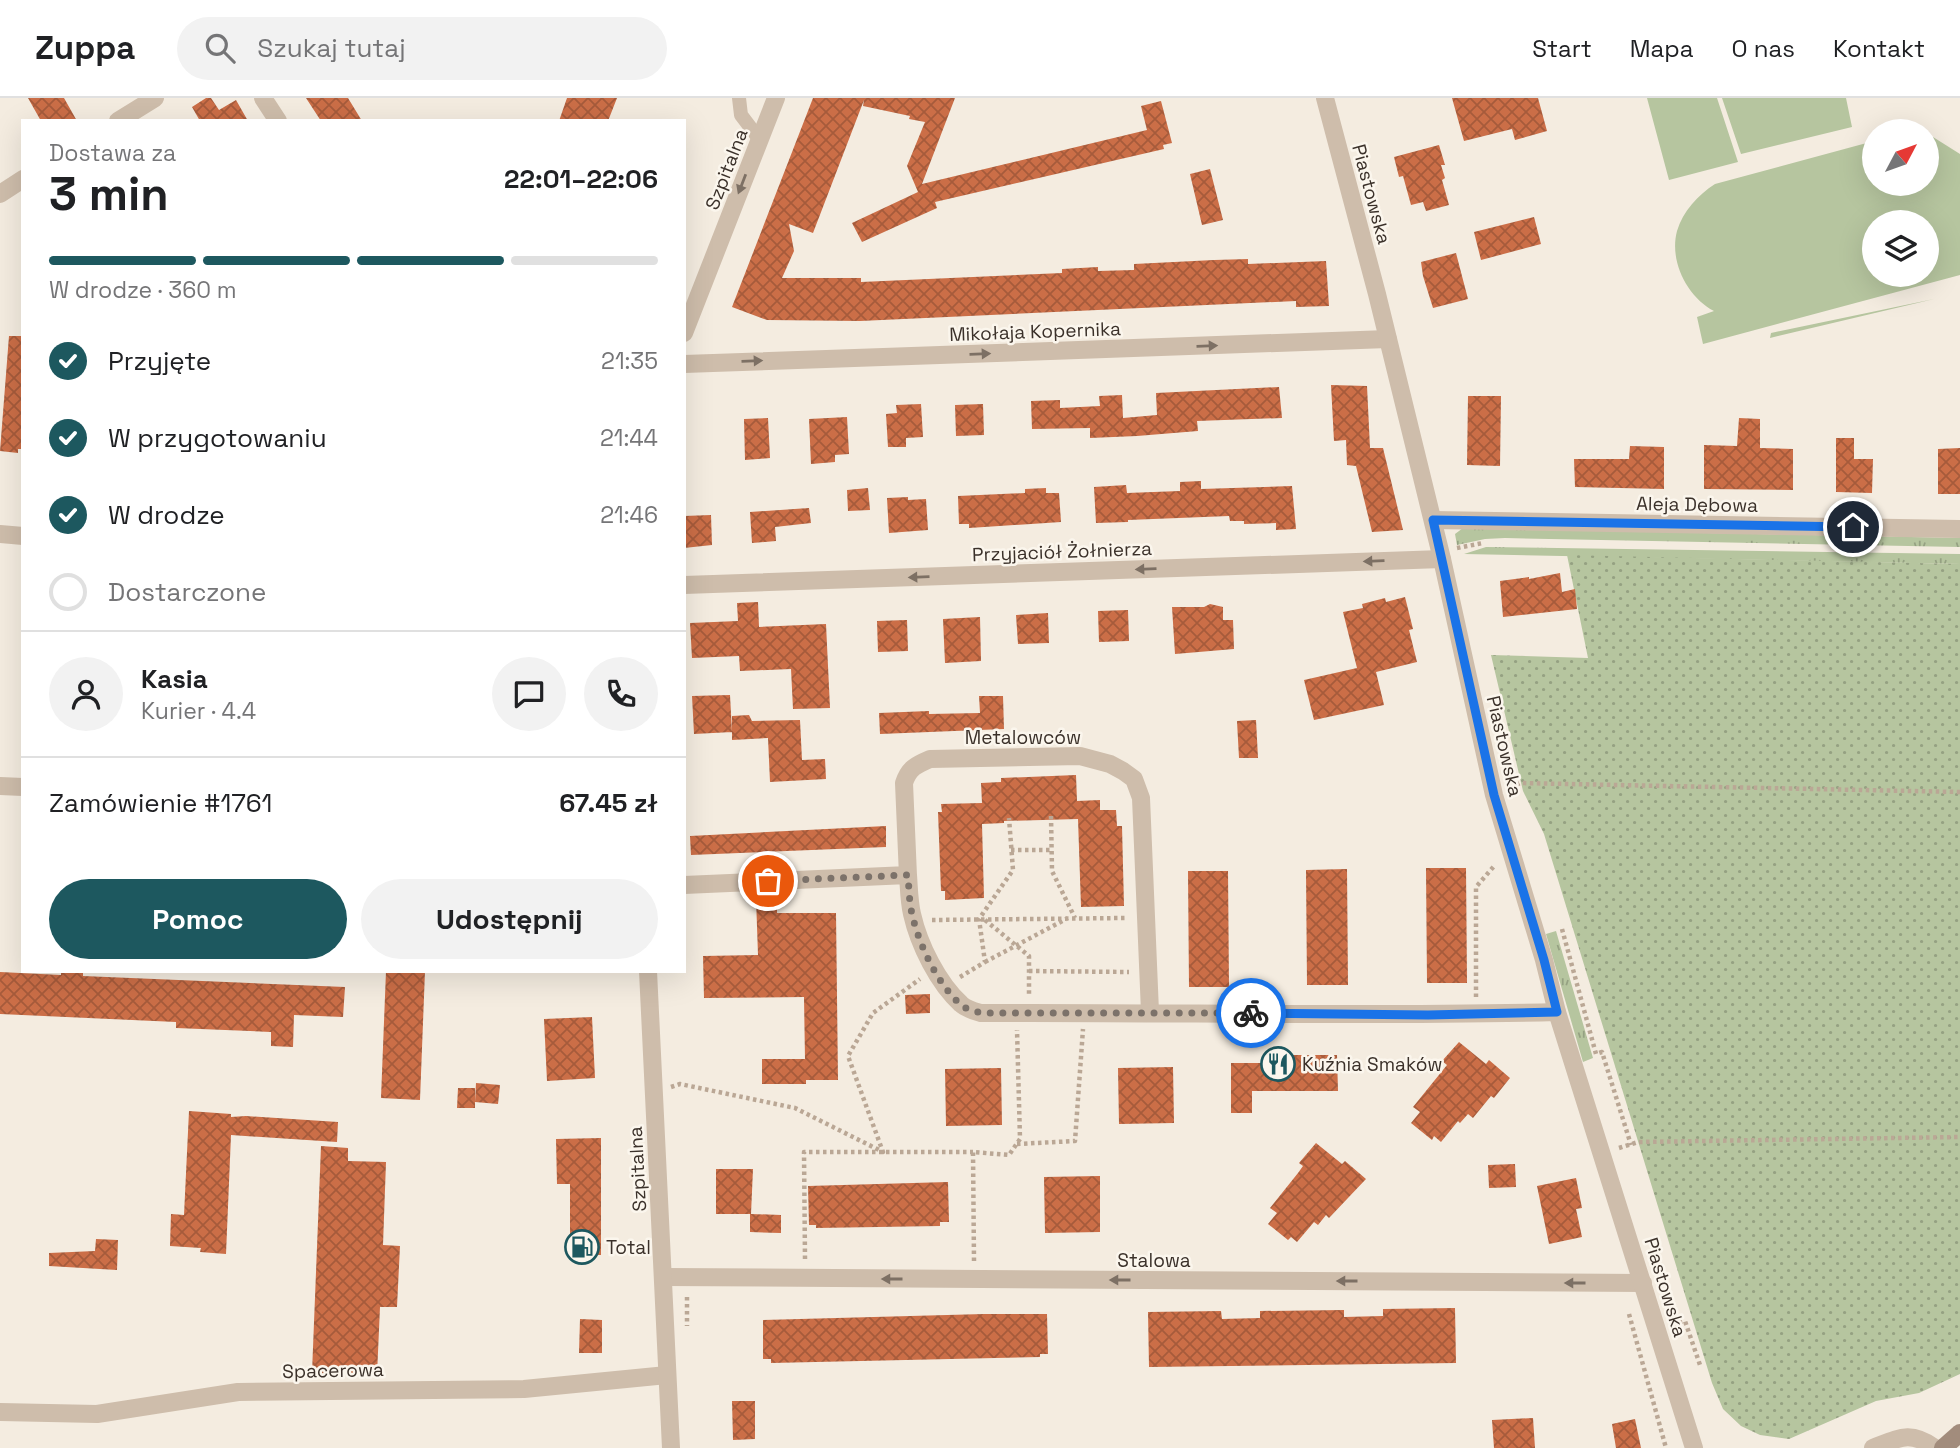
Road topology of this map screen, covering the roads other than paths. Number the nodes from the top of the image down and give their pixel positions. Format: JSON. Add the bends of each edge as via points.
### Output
{"nodes":[{"id":1,"x":155,"y":98,"type":"edge"},
{"id":2,"x":263,"y":98,"type":"edge"},
{"id":3,"x":739,"y":98,"type":"edge"},
{"id":4,"x":776,"y":98,"type":"edge"},
{"id":5,"x":1325,"y":98,"type":"edge"},
{"id":6,"x":121,"y":119,"type":"edge"},
{"id":7,"x":277,"y":119,"type":"edge"},
{"id":8,"x":760,"y":140,"type":"junction"},
{"id":9,"x":21,"y":180,"type":"edge"},
{"id":10,"x":0,"y":194,"type":"edge"},
{"id":11,"x":686,"y":328,"type":"edge"},
{"id":12,"x":1388,"y":339,"type":"junction"},
{"id":13,"x":686,"y":364,"type":"edge"},
{"id":14,"x":1433,"y":520,"type":"junction"},
{"id":15,"x":1960,"y":529,"type":"edge"},
{"id":16,"x":0,"y":534,"type":"edge"},
{"id":17,"x":21,"y":536,"type":"edge"},
{"id":18,"x":1442,"y":559,"type":"junction"},
{"id":19,"x":686,"y":585,"type":"edge"},
{"id":20,"x":0,"y":786,"type":"edge"},
{"id":21,"x":21,"y":788,"type":"edge"},
{"id":22,"x":908,"y":876,"type":"junction"},
{"id":23,"x":686,"y":885,"type":"edge"},
{"id":24,"x":648,"y":973,"type":"edge"},
{"id":25,"x":1150,"y":1012,"type":"junction"},
{"id":26,"x":1557,"y":1012,"type":"junction"},
{"id":27,"x":664,"y":1277,"type":"junction"},
{"id":28,"x":1643,"y":1283,"type":"junction"},
{"id":29,"x":667,"y":1375,"type":"junction"},
{"id":30,"x":0,"y":1412,"type":"edge"},
{"id":31,"x":1960,"y":1433,"type":"edge"},
{"id":32,"x":671,"y":1448,"type":"edge"},
{"id":33,"x":1694,"y":1448,"type":"edge"},
{"id":34,"x":1873,"y":1448,"type":"edge"},
{"id":35,"x":1935,"y":1448,"type":"edge"},
{"id":36,"x":1943,"y":1448,"type":"edge"}],
"edges":[{"from":1,"to":6,"type":"street"},
{"from":2,"to":7,"type":"street"},
{"from":3,"to":8,"type":"lane","via":[[741,115]]},
{"from":4,"to":8,"type":"street","name":"Szpitalna"},
{"from":5,"to":12,"type":"street","name":"Piastowska"},
{"from":8,"to":11,"type":"street","name":"Szpitalna","one_way":true},
{"from":9,"to":10,"type":"street"},
{"from":13,"to":12,"type":"street","name":"Mikołaja Kopernika","one_way":true},
{"from":12,"to":14,"type":"street","name":"Piastowska"},
{"from":14,"to":15,"type":"street","name":"Aleja Dębowa"},
{"from":14,"to":18,"type":"street","name":"Piastowska"},
{"from":16,"to":17,"type":"street"},
{"from":18,"to":19,"type":"street","name":"Przyjaciół Żołnierza","one_way":true},
{"from":18,"to":26,"type":"street","name":"Piastowska","via":[[1494,795]]},
{"from":20,"to":21,"type":"street"},
{"from":22,"to":23,"type":"street"},
{"from":22,"to":25,"type":"street","name":"Metalowców","via":[[919,937],[963,1007],[981,1013]]},
{"from":22,"to":25,"type":"street","name":"Metalowców","via":[[904,783],[909,770],[930,759],[1080,756],[1110,764],[1134,779],[1141,798]]},
{"from":24,"to":27,"type":"street","name":"Szpitalna"},
{"from":25,"to":26,"type":"street","name":"Metalowców"},
{"from":26,"to":28,"type":"street","name":"Piastowska"},
{"from":28,"to":27,"type":"street","name":"Stalowa","one_way":true},
{"from":27,"to":29,"type":"street","name":"Szpitalna"},
{"from":28,"to":33,"type":"street","name":"Piastowska"},
{"from":29,"to":30,"type":"street","name":"Spacerowa","via":[[524,1389],[238,1392],[97,1414]]},
{"from":29,"to":32,"type":"street","name":"Szpitalna"},
{"from":31,"to":36,"type":"main road"},
{"from":34,"to":35,"type":"street","via":[[1909,1436]]}]}
